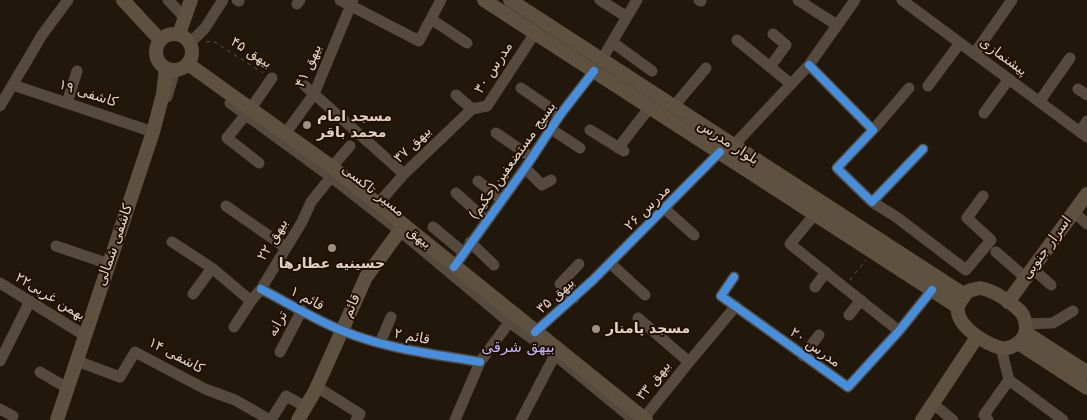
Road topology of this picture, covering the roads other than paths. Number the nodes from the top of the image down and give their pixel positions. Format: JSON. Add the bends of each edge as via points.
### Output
{"nodes":[{"id":1,"x":68,"y":0,"type":"edge"},
{"id":2,"x":123,"y":0,"type":"edge"},
{"id":3,"x":168,"y":0,"type":"edge"},
{"id":4,"x":191,"y":0,"type":"edge"},
{"id":5,"x":223,"y":0,"type":"edge"},
{"id":6,"x":340,"y":0,"type":"edge"},
{"id":7,"x":441,"y":0,"type":"edge"},
{"id":8,"x":484,"y":0,"type":"edge"},
{"id":9,"x":600,"y":0,"type":"edge"},
{"id":10,"x":637,"y":0,"type":"edge"},
{"id":11,"x":798,"y":0,"type":"edge"},
{"id":12,"x":855,"y":0,"type":"edge"},
{"id":13,"x":902,"y":0,"type":"edge"},
{"id":14,"x":1012,"y":0,"type":"edge"},
{"id":15,"x":352,"y":2,"type":"edge"},
{"id":16,"x":916,"y":4,"type":"edge"},
{"id":17,"x":511,"y":6,"type":"edge"},
{"id":18,"x":627,"y":17,"type":"junction"},
{"id":19,"x":185,"y":18,"type":"junction"},
{"id":20,"x":431,"y":19,"type":"junction"},
{"id":21,"x":837,"y":25,"type":"junction"},
{"id":22,"x":535,"y":33,"type":"junction"},
{"id":23,"x":179,"y":34,"type":"junction"},
{"id":24,"x":773,"y":34,"type":"dead end"},
{"id":25,"x":160,"y":40,"type":"junction"},
{"id":26,"x":737,"y":40,"type":"dead end"},
{"id":27,"x":612,"y":42,"type":"junction"},
{"id":28,"x":190,"y":43,"type":"junction"},
{"id":29,"x":467,"y":43,"type":"dead end"},
{"id":30,"x":960,"y":43,"type":"junction"},
{"id":31,"x":974,"y":54,"type":"junction"},
{"id":32,"x":1070,"y":58,"type":"dead end"},
{"id":33,"x":598,"y":65,"type":"junction"},
{"id":34,"x":809,"y":65,"type":"junction"},
{"id":35,"x":178,"y":67,"type":"junction"},
{"id":36,"x":770,"y":67,"type":"junction"},
{"id":37,"x":706,"y":68,"type":"dead end"},
{"id":38,"x":77,"y":71,"type":"dead end"},
{"id":39,"x":652,"y":71,"type":"dead end"},
{"id":40,"x":272,"y":78,"type":"road end"},
{"id":41,"x":1009,"y":79,"type":"junction"},
{"id":42,"x":790,"y":84,"type":"junction"},
{"id":43,"x":13,"y":85,"type":"junction"},
{"id":44,"x":305,"y":86,"type":"dead end"},
{"id":45,"x":928,"y":86,"type":"dead end"},
{"id":46,"x":521,"y":88,"type":"dead end"},
{"id":47,"x":909,"y":88,"type":"dead end"},
{"id":48,"x":314,"y":94,"type":"junction"},
{"id":49,"x":456,"y":95,"type":"dead end"},
{"id":50,"x":1,"y":102,"type":"edge"},
{"id":51,"x":1039,"y":102,"type":"junction"},
{"id":52,"x":67,"y":103,"type":"junction"},
{"id":53,"x":650,"y":107,"type":"junction"},
{"id":54,"x":472,"y":109,"type":"junction"},
{"id":55,"x":248,"y":111,"type":"junction"},
{"id":56,"x":984,"y":113,"type":"dead end"},
{"id":57,"x":677,"y":114,"type":"junction"},
{"id":58,"x":560,"y":115,"type":"junction"},
{"id":59,"x":1087,"y":121,"type":"edge"},
{"id":60,"x":551,"y":129,"type":"junction"},
{"id":61,"x":590,"y":130,"type":"dead end"},
{"id":62,"x":873,"y":130,"type":"junction"},
{"id":63,"x":153,"y":132,"type":"junction"},
{"id":64,"x":496,"y":133,"type":"dead end"},
{"id":65,"x":285,"y":134,"type":"junction"},
{"id":66,"x":1083,"y":134,"type":"edge"},
{"id":67,"x":734,"y":145,"type":"junction"},
{"id":68,"x":350,"y":146,"type":"dead end"},
{"id":69,"x":580,"y":148,"type":"dead end"},
{"id":70,"x":923,"y":149,"type":"dead end"},
{"id":71,"x":720,"y":152,"type":"junction"},
{"id":72,"x":532,"y":157,"type":"junction"},
{"id":73,"x":259,"y":163,"type":"dead end"},
{"id":74,"x":525,"y":168,"type":"junction"},
{"id":75,"x":331,"y":172,"type":"junction"},
{"id":76,"x":404,"y":174,"type":"junction"},
{"id":77,"x":551,"y":180,"type":"dead end"},
{"id":78,"x":478,"y":181,"type":"dead end"},
{"id":79,"x":456,"y":193,"type":"dead end"},
{"id":80,"x":1087,"y":194,"type":"edge"},
{"id":81,"x":983,"y":196,"type":"dead end"},
{"id":82,"x":502,"y":200,"type":"junction"},
{"id":83,"x":872,"y":202,"type":"junction"},
{"id":84,"x":377,"y":205,"type":"junction"},
{"id":85,"x":226,"y":206,"type":"dead end"},
{"id":86,"x":665,"y":209,"type":"junction"},
{"id":87,"x":1074,"y":212,"type":"junction"},
{"id":88,"x":815,"y":214,"type":"junction"},
{"id":89,"x":487,"y":221,"type":"junction"},
{"id":90,"x":1087,"y":224,"type":"edge"},
{"id":91,"x":433,"y":227,"type":"dead end"},
{"id":92,"x":402,"y":228,"type":"junction"},
{"id":93,"x":694,"y":235,"type":"dead end"},
{"id":94,"x":172,"y":242,"type":"dead end"},
{"id":95,"x":470,"y":242,"type":"junction"},
{"id":96,"x":56,"y":246,"type":"dead end"},
{"id":97,"x":286,"y":247,"type":"junction"},
{"id":98,"x":463,"y":252,"type":"junction"},
{"id":99,"x":996,"y":252,"type":"dead end"},
{"id":100,"x":610,"y":263,"type":"junction"},
{"id":101,"x":109,"y":264,"type":"junction"},
{"id":102,"x":579,"y":264,"type":"dead end"},
{"id":103,"x":494,"y":265,"type":"dead end"},
{"id":104,"x":454,"y":266,"type":"junction"},
{"id":105,"x":212,"y":268,"type":"junction"},
{"id":106,"x":966,"y":270,"type":"junction"},
{"id":107,"x":826,"y":272,"type":"junction"},
{"id":108,"x":1029,"y":273,"type":"junction"},
{"id":109,"x":734,"y":277,"type":"dead end"},
{"id":110,"x":593,"y":280,"type":"joint"},
{"id":111,"x":1051,"y":285,"type":"dead end"},
{"id":112,"x":815,"y":287,"type":"dead end"},
{"id":113,"x":2,"y":289,"type":"edge"},
{"id":114,"x":261,"y":289,"type":"junction"},
{"id":115,"x":932,"y":290,"type":"junction"},
{"id":116,"x":193,"y":294,"type":"dead end"},
{"id":117,"x":645,"y":295,"type":"dead end"},
{"id":118,"x":959,"y":296,"type":"junction"},
{"id":119,"x":574,"y":298,"type":"junction"},
{"id":120,"x":861,"y":300,"type":"junction"},
{"id":121,"x":30,"y":301,"type":"junction"},
{"id":122,"x":250,"y":301,"type":"junction"},
{"id":123,"x":1008,"y":302,"type":"junction"},
{"id":124,"x":736,"y":306,"type":"junction"},
{"id":125,"x":302,"y":310,"type":"junction"},
{"id":126,"x":1073,"y":311,"type":"dead end"},
{"id":127,"x":849,"y":315,"type":"dead end"},
{"id":128,"x":391,"y":316,"type":"dead end"},
{"id":129,"x":638,"y":318,"type":"dead end"},
{"id":130,"x":512,"y":319,"type":"junction"},
{"id":131,"x":234,"y":327,"type":"dead end"},
{"id":132,"x":341,"y":331,"type":"junction"},
{"id":133,"x":536,"y":332,"type":"junction"},
{"id":134,"x":899,"y":332,"type":"junction"},
{"id":135,"x":1023,"y":333,"type":"junction"},
{"id":136,"x":84,"y":335,"type":"junction"},
{"id":137,"x":819,"y":335,"type":"dead end"},
{"id":138,"x":978,"y":337,"type":"junction"},
{"id":139,"x":380,"y":343,"type":"junction"},
{"id":140,"x":1001,"y":348,"type":"junction"},
{"id":141,"x":280,"y":352,"type":"dead end"},
{"id":142,"x":557,"y":352,"type":"junction"},
{"id":143,"x":803,"y":356,"type":"junction"},
{"id":144,"x":0,"y":361,"type":"edge"},
{"id":145,"x":80,"y":362,"type":"junction"},
{"id":146,"x":480,"y":362,"type":"junction"},
{"id":147,"x":689,"y":362,"type":"junction"},
{"id":148,"x":40,"y":372,"type":"dead end"},
{"id":149,"x":1087,"y":372,"type":"edge"},
{"id":150,"x":1009,"y":380,"type":"junction"},
{"id":151,"x":317,"y":387,"type":"junction"},
{"id":152,"x":67,"y":388,"type":"junction"},
{"id":153,"x":1087,"y":388,"type":"edge"},
{"id":154,"x":932,"y":403,"type":"junction"},
{"id":155,"x":306,"y":407,"type":"junction"},
{"id":156,"x":0,"y":409,"type":"edge"},
{"id":157,"x":13,"y":416,"type":"dead end"},
{"id":158,"x":641,"y":419,"type":"edge"},
{"id":159,"x":57,"y":420,"type":"edge"},
{"id":160,"x":63,"y":420,"type":"edge"},
{"id":161,"x":271,"y":420,"type":"edge"},
{"id":162,"x":298,"y":420,"type":"edge"},
{"id":163,"x":356,"y":420,"type":"edge"},
{"id":164,"x":456,"y":420,"type":"edge"},
{"id":165,"x":520,"y":420,"type":"edge"},
{"id":166,"x":922,"y":420,"type":"edge"},
{"id":167,"x":953,"y":420,"type":"edge"},
{"id":168,"x":988,"y":420,"type":"edge"},
{"id":169,"x":1063,"y":420,"type":"edge"}],
"edges":[{"from":1,"to":43,"type":"street","via":[[42,34]]},
{"from":2,"to":25,"type":"main road"},
{"from":3,"to":19,"type":"street"},
{"from":4,"to":19,"type":"main road"},
{"from":5,"to":28,"type":"street","via":[[205,28]]},
{"from":6,"to":15,"type":"street"},
{"from":7,"to":20,"type":"street"},
{"from":8,"to":17,"type":"main road","name":"بلوار مدرس"},
{"from":9,"to":18,"type":"street"},
{"from":10,"to":18,"type":"street","name":"بسیج مستضعفین(حکیم)"},
{"from":11,"to":21,"type":"street"},
{"from":12,"to":21,"type":"street"},
{"from":13,"to":16,"type":"street","name":"پیشنمازی"},
{"from":14,"to":31,"type":"street"},
{"from":15,"to":20,"type":"street","via":[[419,41]]},
{"from":15,"to":48,"type":"street","name":"بیهق ۴۱"},
{"from":16,"to":30,"type":"street","name":"پیشنمازی"},
{"from":17,"to":22,"type":"main road","name":"بلوار مدرس"},
{"from":17,"to":33,"type":"main road","name":"بلوار مدرس"},
{"from":18,"to":27,"type":"street","name":"بسیج مستضعفین(حکیم)"},
{"from":19,"to":23,"type":"main road"},
{"from":20,"to":29,"type":"street"},
{"from":21,"to":34,"type":"street"},
{"from":22,"to":33,"type":"main road","name":"بلوار مدرس"},
{"from":22,"to":54,"type":"street","name":"مدرس ۳۰","via":[[487,106]]},
{"from":23,"to":25,"type":"main road","via":[[169,34]]},
{"from":23,"to":28,"type":"main road"},
{"from":24,"to":36,"type":"street","via":[[786,45]]},
{"from":25,"to":35,"type":"main road","via":[[156,57],[159,63]]},
{"from":26,"to":36,"type":"street"},
{"from":27,"to":33,"type":"street","name":"بسیج مستضعفین(حکیم)"},
{"from":27,"to":39,"type":"street"},
{"from":28,"to":35,"type":"main road","via":[[192,54]]},
{"from":30,"to":31,"type":"street","name":"پیشنمازی"},
{"from":30,"to":45,"type":"street"},
{"from":31,"to":41,"type":"street","name":"پیشنمازی"},
{"from":32,"to":51,"type":"street"},
{"from":33,"to":53,"type":"main road","name":"بلوار مدرس"},
{"from":33,"to":57,"type":"main road","name":"بلوار مدرس"},
{"from":33,"to":58,"type":"street","name":"بسیج مستضعفین(حکیم)"},
{"from":34,"to":42,"type":"street"},
{"from":34,"to":62,"type":"street"},
{"from":35,"to":55,"type":"main road","name":"بیهق"},
{"from":35,"to":63,"type":"main road","name":"کاشفی شمالی","via":[[163,94]]},
{"from":35,"to":145,"type":"street"},
{"from":36,"to":42,"type":"street"},
{"from":37,"to":57,"type":"street"},
{"from":38,"to":52,"type":"street"},
{"from":40,"to":55,"type":"street"},
{"from":41,"to":51,"type":"street","name":"پیشنمازی"},
{"from":41,"to":56,"type":"street"},
{"from":42,"to":67,"type":"street"},
{"from":43,"to":50,"type":"street"},
{"from":43,"to":52,"type":"street","name":"کاشفی ۱۹"},
{"from":44,"to":48,"type":"street"},
{"from":46,"to":58,"type":"street"},
{"from":47,"to":62,"type":"street"},
{"from":48,"to":65,"type":"street","name":"بیهق ۴۱"},
{"from":48,"to":76,"type":"street"},
{"from":49,"to":54,"type":"street"},
{"from":51,"to":66,"type":"street","name":"پیشنمازی"},
{"from":52,"to":63,"type":"street","name":"کاشفی ۱۹"},
{"from":53,"to":57,"type":"main road","name":"بلوار مدرس"},
{"from":53,"to":61,"type":"street","via":[[621,149]]},
{"from":54,"to":76,"type":"street","name":"بیهق ۳۷"},
{"from":55,"to":65,"type":"main road","name":"بیهق"},
{"from":55,"to":73,"type":"street","via":[[227,138]]},
{"from":55,"to":75,"type":"street","name":"مسیر تاکسی"},
{"from":57,"to":67,"type":"main road","name":"بلوار مدرس"},
{"from":57,"to":71,"type":"main road","name":"بلوار مدرس"},
{"from":58,"to":60,"type":"street","name":"بسیج مستضعفین(حکیم)"},
{"from":59,"to":66,"type":"street"},
{"from":60,"to":69,"type":"street"},
{"from":60,"to":72,"type":"street","name":"بسیج مستضعفین(حکیم)"},
{"from":62,"to":83,"type":"street","via":[[837,168]]},
{"from":63,"to":101,"type":"main road","name":"کاشفی شمالی"},
{"from":64,"to":72,"type":"street"},
{"from":65,"to":75,"type":"main road","name":"بیهق"},
{"from":67,"to":118,"type":"main road","name":"بلوار مدرس"},
{"from":68,"to":75,"type":"street","name":"بیهق ۲۲"},
{"from":70,"to":83,"type":"street"},
{"from":71,"to":86,"type":"street","name":"مدرس ۲۶"},
{"from":71,"to":88,"type":"main road","name":"بلوار مدرس"},
{"from":72,"to":74,"type":"street","name":"بسیج مستضعفین(حکیم)"},
{"from":74,"to":77,"type":"street","via":[[542,185]]},
{"from":74,"to":82,"type":"street","name":"بسیج مستضعفین(حکیم)"},
{"from":75,"to":84,"type":"main road","name":"بیهق"},
{"from":75,"to":92,"type":"street","name":"مسیر تاکسی"},
{"from":75,"to":97,"type":"street","name":"بیهق ۲۲"},
{"from":76,"to":84,"type":"street","name":"بیهق ۳۷"},
{"from":78,"to":82,"type":"street"},
{"from":79,"to":89,"type":"street"},
{"from":80,"to":87,"type":"main road","name":"اسرار جنوبی"},
{"from":81,"to":106,"type":"street","via":[[967,218],[991,240]]},
{"from":82,"to":89,"type":"street","name":"بسیج مستضعفین(حکیم)"},
{"from":83,"to":106,"type":"street"},
{"from":84,"to":92,"type":"main road","name":"بیهق"},
{"from":85,"to":97,"type":"street"},
{"from":86,"to":93,"type":"street"},
{"from":86,"to":100,"type":"street","name":"مدرس ۲۶"},
{"from":87,"to":90,"type":"street"},
{"from":87,"to":108,"type":"main road","name":"اسرار جنوبی"},
{"from":88,"to":107,"type":"street","via":[[790,244]]},
{"from":88,"to":115,"type":"main road","name":"بلوار مدرس"},
{"from":89,"to":95,"type":"street","name":"بسیج مستضعفین(حکیم)"},
{"from":91,"to":98,"type":"street"},
{"from":92,"to":104,"type":"main road","name":"بیهق"},
{"from":92,"to":130,"type":"street","name":"مسیر تاکسی"},
{"from":92,"to":132,"type":"main road","name":"قائم","via":[[366,278]]},
{"from":94,"to":105,"type":"street"},
{"from":95,"to":98,"type":"street","name":"بسیج مستضعفین(حکیم)"},
{"from":95,"to":103,"type":"street"},
{"from":96,"to":101,"type":"street"},
{"from":97,"to":114,"type":"street","name":"بیهق ۲۲"},
{"from":98,"to":104,"type":"street","name":"بسیج مستضعفین(حکیم)"},
{"from":99,"to":108,"type":"street"},
{"from":100,"to":110,"type":"street","name":"مدرس ۲۶"},
{"from":100,"to":117,"type":"street"},
{"from":101,"to":136,"type":"main road","name":"کاشفی شمالی"},
{"from":102,"to":119,"type":"street","via":[[560,284]]},
{"from":104,"to":130,"type":"main road","name":"بیهق"},
{"from":105,"to":116,"type":"street"},
{"from":105,"to":122,"type":"street"},
{"from":106,"to":118,"type":"street"},
{"from":107,"to":112,"type":"street"},
{"from":107,"to":120,"type":"street"},
{"from":108,"to":111,"type":"street"},
{"from":108,"to":123,"type":"main road","name":"اسرار جنوبی"},
{"from":109,"to":124,"type":"street","via":[[721,296]]},
{"from":110,"to":119,"type":"street","name":"بیهق ۳۵"},
{"from":113,"to":121,"type":"street","name":"۲۲بهمن غربی"},
{"from":114,"to":122,"type":"street","name":"بیهق ۲۲"},
{"from":114,"to":125,"type":"street","name":"قائم ۱"},
{"from":115,"to":118,"type":"main road","name":"بلوار مدرس"},
{"from":115,"to":134,"type":"street","name":"مدرس ۲۰"},
{"from":118,"to":123,"type":"main road","via":[[980,288]]},
{"from":118,"to":138,"type":"main road","via":[[959,314],[964,324]]},
{"from":119,"to":133,"type":"street","name":"بیهق ۳۵"},
{"from":120,"to":127,"type":"street"},
{"from":120,"to":134,"type":"street"},
{"from":121,"to":136,"type":"street","name":"۲۲بهمن غربی"},
{"from":121,"to":144,"type":"street"},
{"from":122,"to":131,"type":"street","name":"بیهق ۲۲"},
{"from":123,"to":135,"type":"main road","via":[[1022,313]]},
{"from":124,"to":143,"type":"street","name":"مدرس ۲۰"},
{"from":124,"to":147,"type":"street","name":"بیهق ۳۳"},
{"from":125,"to":132,"type":"street","name":"قائم ۱"},
{"from":125,"to":141,"type":"street","name":"ترانه"},
{"from":126,"to":135,"type":"street","via":[[1053,323]]},
{"from":128,"to":139,"type":"street"},
{"from":129,"to":147,"type":"street","name":"بیهق ۳۳"},
{"from":130,"to":133,"type":"main road","name":"بیهق"},
{"from":130,"to":142,"type":"street","name":"مسیر تاکسی"},
{"from":130,"to":146,"type":"street"},
{"from":132,"to":139,"type":"street","name":"قائم ۲"},
{"from":132,"to":151,"type":"main road","name":"قائم"},
{"from":133,"to":142,"type":"main road","name":"بیهق"},
{"from":134,"to":143,"type":"street","name":"مدرس ۲۰","via":[[848,387]]},
{"from":135,"to":140,"type":"main road","via":[[1008,347]]},
{"from":135,"to":149,"type":"main road"},
{"from":135,"to":153,"type":"main road"},
{"from":136,"to":145,"type":"main road","name":"کاشفی شمالی"},
{"from":137,"to":143,"type":"street"},
{"from":138,"to":140,"type":"main road"},
{"from":138,"to":154,"type":"main road"},
{"from":139,"to":146,"type":"street","name":"قائم ۲"},
{"from":140,"to":150,"type":"street"},
{"from":142,"to":158,"type":"main road","name":"بیهق"},
{"from":142,"to":165,"type":"street"},
{"from":145,"to":152,"type":"main road","name":"کاشفی شمالی"},
{"from":145,"to":160,"type":"street"},
{"from":145,"to":161,"type":"street","name":"کاشفی ۱۴","via":[[120,377],[135,352]]},
{"from":146,"to":164,"type":"street"},
{"from":147,"to":158,"type":"street","name":"بیهق ۳۳"},
{"from":148,"to":152,"type":"street"},
{"from":150,"to":168,"type":"street","via":[[984,415]]},
{"from":150,"to":169,"type":"street"},
{"from":151,"to":155,"type":"main road","name":"قائم"},
{"from":151,"to":163,"type":"street","via":[[360,414]]},
{"from":152,"to":159,"type":"main road","name":"کاشفی شمالی"},
{"from":154,"to":166,"type":"main road"},
{"from":154,"to":167,"type":"street"},
{"from":155,"to":161,"type":"street","via":[[286,396]]},
{"from":155,"to":162,"type":"main road","name":"قائم"},
{"from":156,"to":157,"type":"street"}]}
